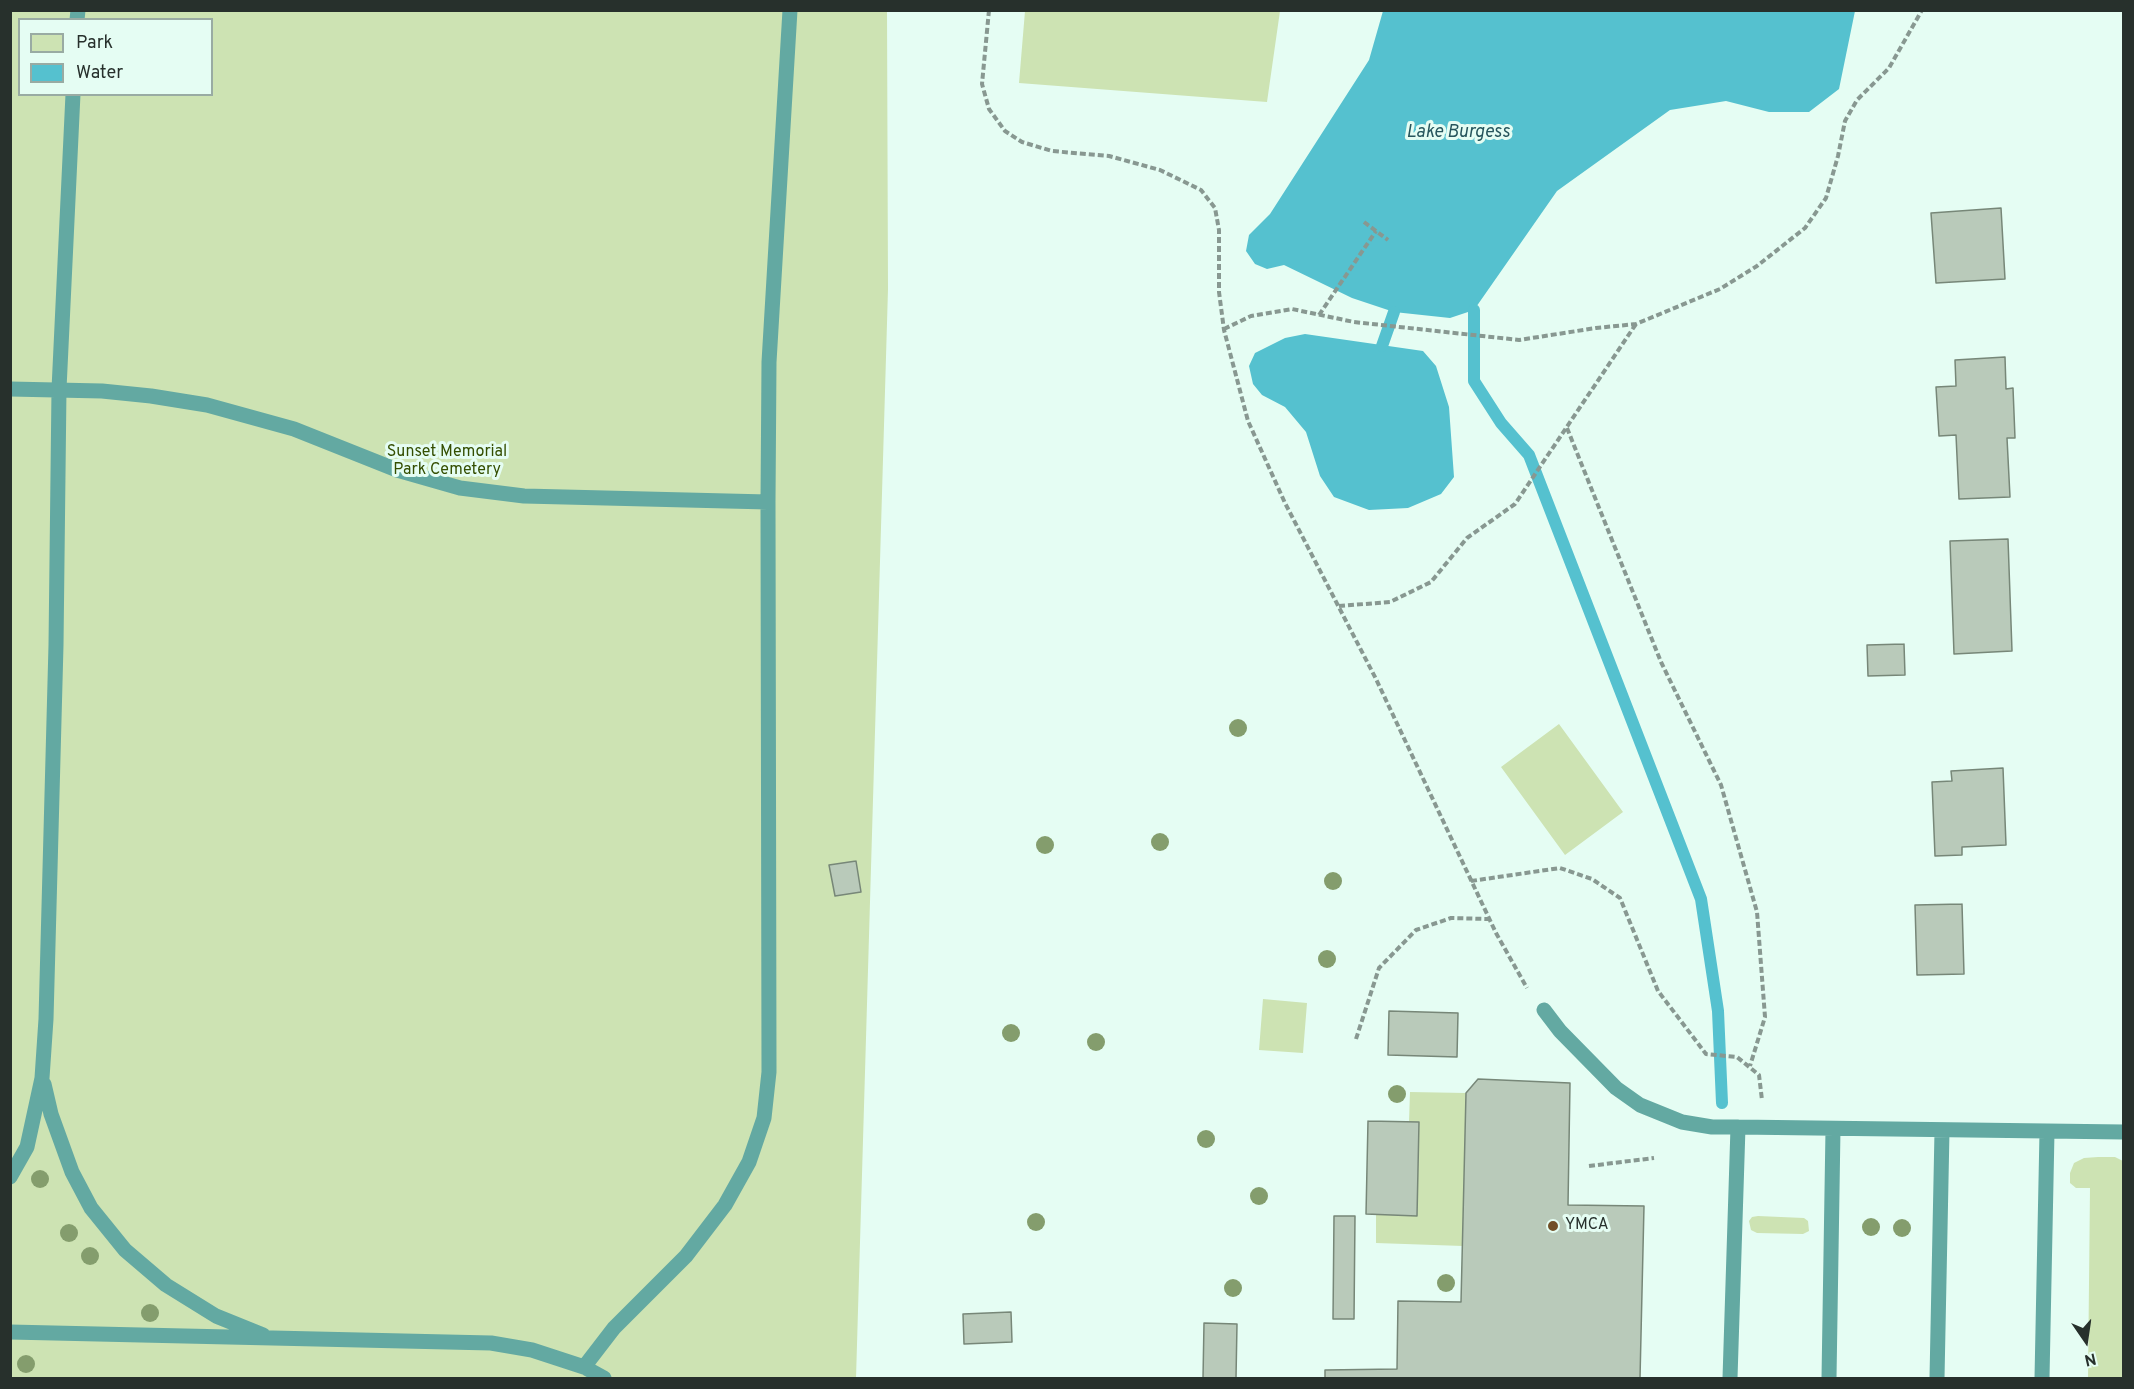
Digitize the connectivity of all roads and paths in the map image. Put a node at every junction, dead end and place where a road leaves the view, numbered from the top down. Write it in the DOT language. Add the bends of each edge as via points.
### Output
graph roads {
  1 [pos="790,10"];
  2 [pos="989,10"];
  3 [pos="1922,10"];
  4 [pos="73,96"];
  5 [pos="1364,222"];
  6 [pos="1376,231"];
  7 [pos="1388,240"];
  8 [pos="1319,315"];
  9 [pos="1636,324"];
  10 [pos="1224,330"];
  11 [pos="10,389"];
  12 [pos="59,389"];
  13 [pos="1567,428"];
  14 [pos="768,502"];
  15 [pos="1339,606"];
  16 [pos="1471,881"];
  17 [pos="1489,919"];
  18 [pos="1544,1010"];
  19 [pos="1356,1040"];
  20 [pos="1750,1066"];
  21 [pos="42,1078"];
  22 [pos="1738,1127"];
  23 [pos="1765,1128"];
  24 [pos="1833,1129"];
  25 [pos="1942,1131"];
  26 [pos="2047,1131"];
  27 [pos="2124,1132"];
  28 [pos="1654,1158"];
  29 [pos="1588,1166"];
  30 [pos="10,1177"];
  31 [pos="10,1332"];
  32 [pos="272,1339"];
  33 [pos="584,1368"];
  34 [pos="604,1378"];
  35 [pos="1730,1378"];
  36 [pos="1829,1378"];
  37 [pos="1937,1378"];
  38 [pos="2042,1378"];
  1 -- 14 [label="lane" via="769,362"];
  2 -- 10 [label="path" via="982,84 989,109 1005,130 1022,142 1052,151 1109,156 1160,170 1201,190 1215,208"];
  3 -- 9 [label="path" via="1889,68 1857,100 1845,121 1826,198 1805,228 1720,289"];
  4 -- 12 [label="lane"];
  5 -- 6 [label="path"];
  6 -- 7 [label="path"];
  6 -- 8 [label="path"];
  8 -- 9 [label="path" via="1519,340"];
  8 -- 10 [label="path" via="1292,309 1251,316"];
  9 -- 13 [label="path"];
  10 -- 15 [label="path" via="1248,421"];
  11 -- 12 [label="lane"];
  12 -- 14 [label="lane" via="207,405 294,429 397,470 460,488 524,496"];
  12 -- 21 [label="lane" via="56,645"];
  13 -- 15 [label="path" via="1515,504 1467,538 1431,582 1390,602"];
  13 -- 20 [label="path" via="1661,662 1721,785 1757,912 1765,1017"];
  14 -- 33 [label="lane" via="769,1072 764,1118 749,1162 725,1205 686,1256 614,1328"];
  15 -- 16 [label="path"];
  16 -- 17 [label="path"];
  16 -- 20 [label="path" via="1560,867 1592,879 1620,898 1658,991 1706,1054 1737,1057"];
  17 -- 18 [label="path" via="1528,990"];
  17 -- 19 [label="path" via="1451,918 1416,930 1379,968"];
  18 -- 22 [label="lane" via="1617,1088 1640,1105 1682,1122"];
  20 -- 23 [label="path" via="1759,1075"];
  21 -- 30 [label="lane" via="27,1147"];
  21 -- 32 [label="lane" via="72,1172 91,1208 125,1250 166,1285 216,1316"];
  22 -- 23 [label="lane"];
  22 -- 35 [label="lane"];
  23 -- 24 [label="lane"];
  24 -- 25 [label="lane"];
  24 -- 36 [label="lane"];
  25 -- 26 [label="lane"];
  25 -- 37 [label="lane"];
  26 -- 27 [label="lane"];
  26 -- 38 [label="lane"];
  28 -- 29 [label="path"];
  31 -- 32 [label="lane"];
  32 -- 33 [label="lane" via="491,1343 532,1350"];
  33 -- 34 [label="lane"];
}
